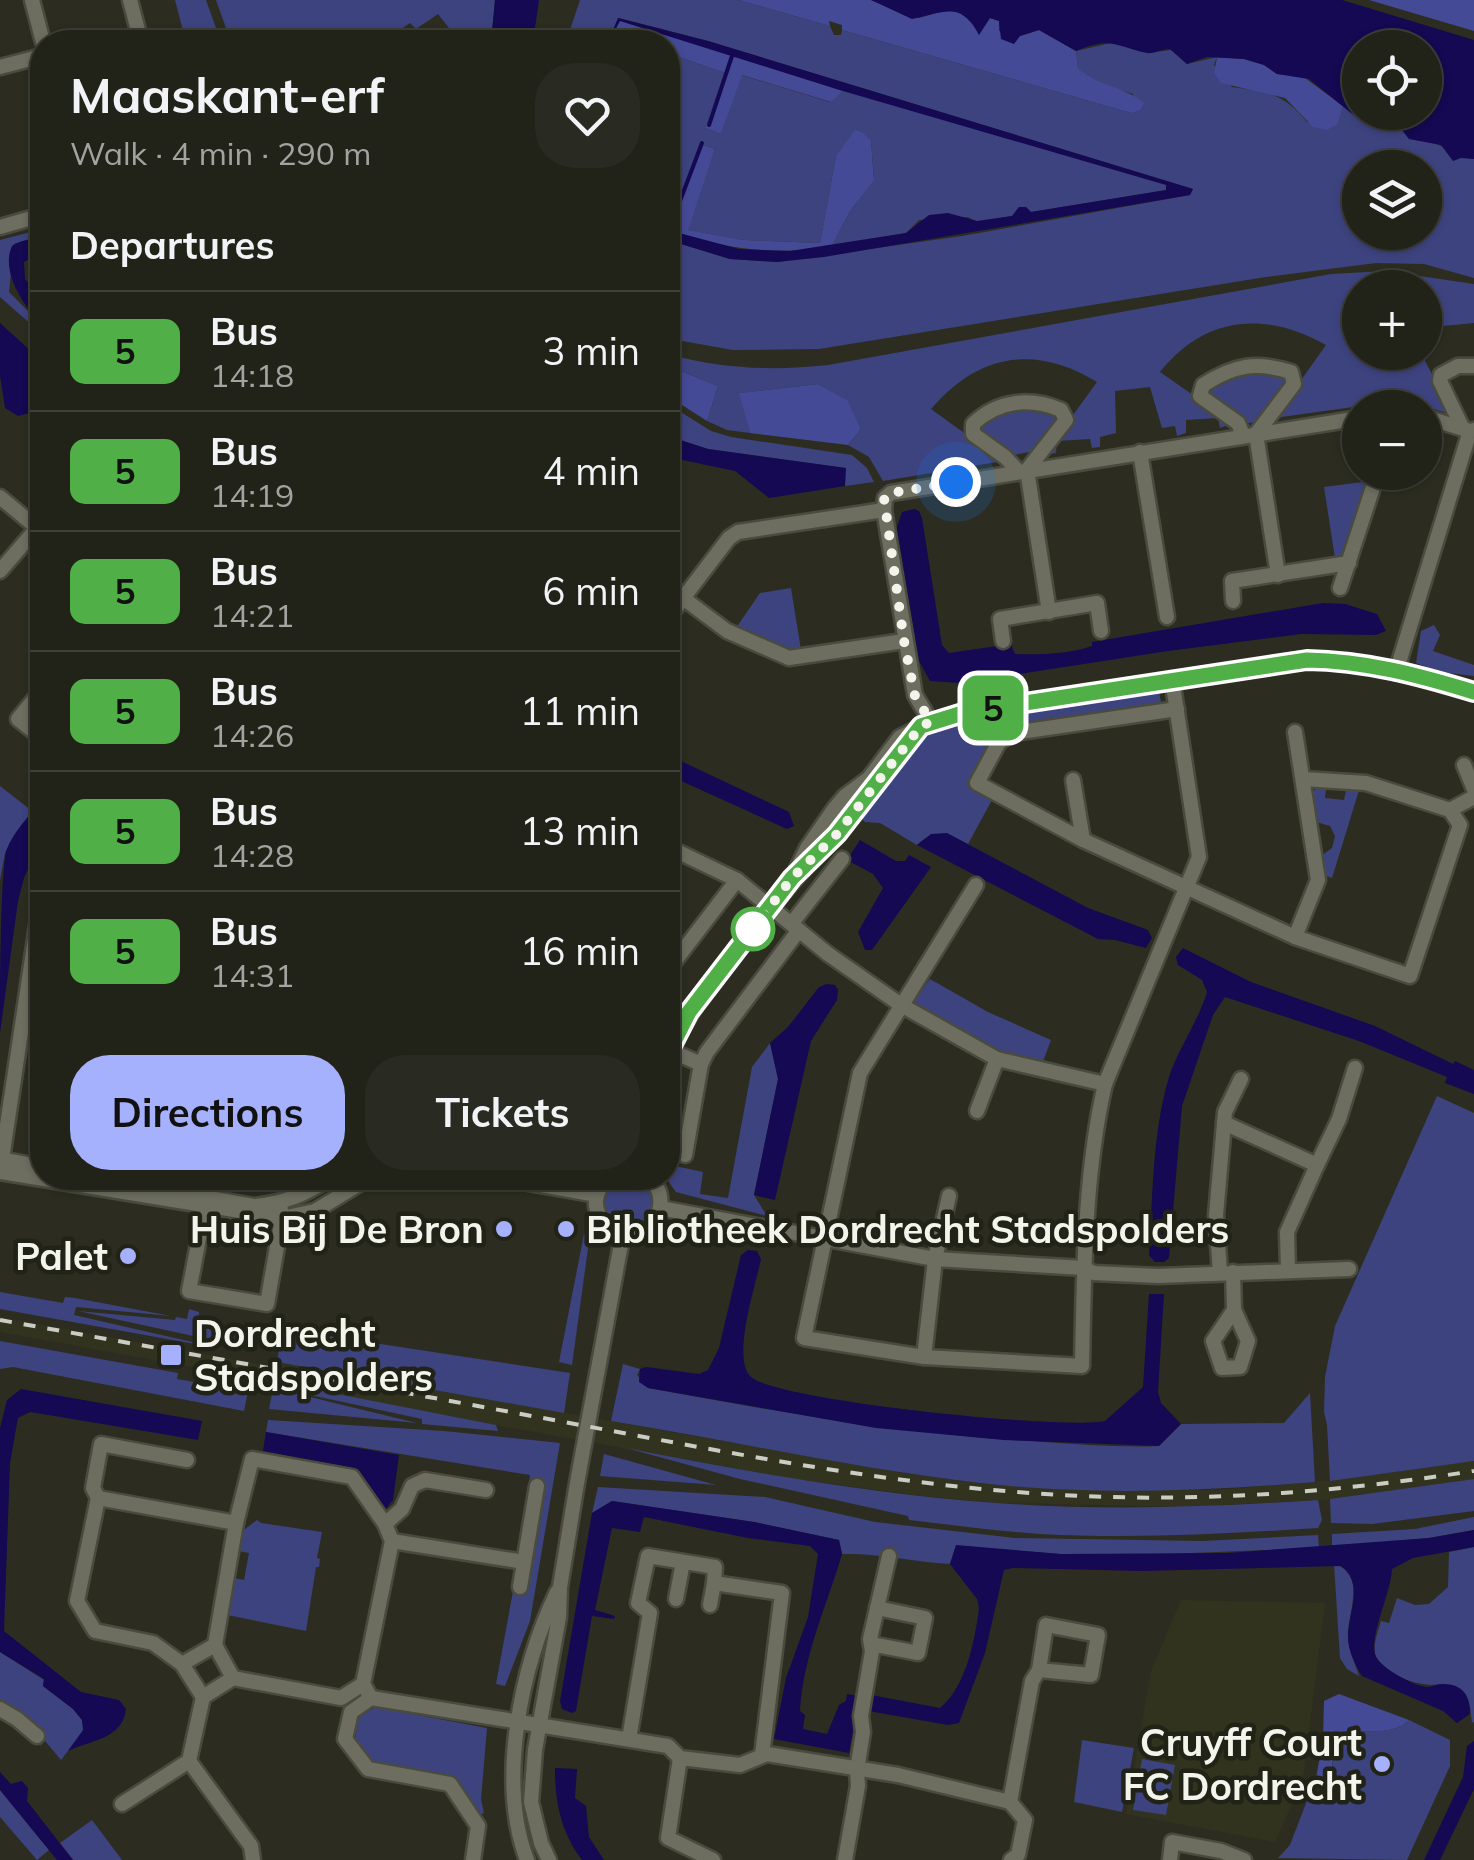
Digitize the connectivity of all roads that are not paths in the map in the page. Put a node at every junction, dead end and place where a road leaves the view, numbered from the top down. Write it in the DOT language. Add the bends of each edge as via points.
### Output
graph roads {
  1 [pos="32,0"];
  2 [pos="130,0"];
  3 [pos="40,30"];
  4 [pos="138,30"];
  5 [pos="30,59"];
  6 [pos="0,67"];
  7 [pos="30,218"];
  8 [pos="0,227"];
  9 [pos="1474,366"];
  10 [pos="1342,421"];
  11 [pos="1442,422"];
  12 [pos="1470,431"];
  13 [pos="1249,434"];
  14 [pos="1140,452"];
  15 [pos="1023,470"];
  16 [pos="1372,490"];
  17 [pos="0,497"];
  18 [pos="884,504"];
  19 [pos="30,520"];
  20 [pos="30,538"];
  21 [pos="1348,563"];
  22 [pos="0,571"];
  23 [pos="1278,575"];
  24 [pos="1340,588"];
  25 [pos="683,598"];
  26 [pos="1233,600"];
  27 [pos="680,602"];
  28 [pos="1049,612"];
  29 [pos="1167,617"];
  30 [pos="1101,631"];
  31 [pos="904,641"];
  32 [pos="1003,641"];
  33 [pos="1396,670"];
  34 [pos="1172,679"];
  35 [pos="1474,692"];
  36 [pos="30,704"];
  37 [pos="1176,709"];
  38 [pos="926,724"];
  39 [pos="30,728"];
  40 [pos="1294,732"];
  41 [pos="1464,765"];
  42 [pos="1303,779"];
  43 [pos="1073,780"];
  44 [pos="1474,789"];
  45 [pos="1474,797"];
  46 [pos="1450,810"];
  47 [pos="1084,840"];
  48 [pos="680,852"];
  49 [pos="842,859"];
  50 [pos="737,880"];
  51 [pos="976,885"];
  52 [pos="1188,888"];
  53 [pos="772,906"];
  54 [pos="796,926"];
  55 [pos="1295,937"];
  56 [pos="680,954"];
  57 [pos="30,970"];
  58 [pos="901,1005"];
  59 [pos="680,1029"];
  60 [pos="680,1056"];
  61 [pos="996,1059"];
  62 [pos="701,1064"];
  63 [pos="1355,1068"];
  64 [pos="1241,1079"];
  65 [pos="1105,1084"];
  66 [pos="977,1111"];
  67 [pos="1224,1123"];
  68 [pos="685,1155"];
  69 [pos="0,1165"];
  70 [pos="1317,1165"];
  71 [pos="30,1166"];
  72 [pos="30,1170"];
  73 [pos="150,1190"];
  74 [pos="310,1190"];
  75 [pos="349,1190"];
  76 [pos="568,1190"];
  77 [pos="600,1190"];
  78 [pos="659,1190"];
  79 [pos="597,1195"];
  80 [pos="949,1196"];
  81 [pos="208,1202"];
  82 [pos="660,1208"];
  83 [pos="281,1211"];
  84 [pos="623,1233"];
  85 [pos="827,1240"];
  86 [pos="936,1260"];
  87 [pos="1084,1268"];
  88 [pos="1348,1269"];
  89 [pos="1288,1270"];
  90 [pos="1226,1273"];
  91 [pos="1234,1310"];
  92 [pos="924,1357"];
  93 [pos="187,1460"];
  94 [pos="537,1486"];
  95 [pos="486,1490"];
  96 [pos="98,1498"];
  97 [pos="236,1523"];
  98 [pos="385,1524"];
  99 [pos="392,1540"];
  100 [pos="888,1556"];
  101 [pos="524,1562"];
  102 [pos="683,1562"];
  103 [pos="714,1583"];
  104 [pos="520,1586"];
  105 [pos="560,1587"];
  106 [pos="676,1599"];
  107 [pos="710,1605"];
  108 [pos="877,1608"];
  109 [pos="870,1644"];
  110 [pos="215,1645"];
  111 [pos="182,1664"];
  112 [pos="1039,1670"];
  113 [pos="232,1678"];
  114 [pos="367,1691"];
  115 [pos="203,1697"];
  116 [pos="342,1698"];
  117 [pos="0,1709"];
  118 [pos="351,1712"];
  119 [pos="518,1724"];
  120 [pos="538,1728"];
  121 [pos="36,1736"];
  122 [pos="629,1739"];
  123 [pos="762,1755"];
  124 [pos="680,1758"];
  125 [pos="189,1762"];
  126 [pos="856,1770"];
  127 [pos="1010,1802"];
  128 [pos="122,1804"];
  129 [pos="1219,1856"];
  130 [pos="253,1860"];
  131 [pos="473,1860"];
  132 [pos="528,1860"];
  133 [pos="549,1860"];
  134 [pos="713,1860"];
  135 [pos="845,1860"];
  136 [pos="1011,1860"];
  137 [pos="1170,1860"];
  138 [pos="1244,1860"];
  1 -- 3 [label="street"];
  2 -- 4 [label="street"];
  5 -- 6 [label="street"];
  7 -- 8 [label="street"];
  9 -- 12 [label="street" via="1440,375"];
  10 -- 13 [label="street"];
  11 -- 12 [label="street"];
  12 -- 33 [label="street"];
  13 -- 13 [label="street" via="1200,396 1203,385 1241,366 1291,372 1294,384"];
  13 -- 14 [label="street"];
  13 -- 23 [label="street"];
  14 -- 15 [label="street"];
  14 -- 29 [label="street"];
  15 -- 15 [label="street" via="1066,420 1061,410 1014,402 984,413 972,430"];
  15 -- 18 [label="street" via="891,493"];
  15 -- 28 [label="street"];
  16 -- 21 [label="street"];
  17 -- 19 [label="street"];
  18 -- 25 [label="street" via="738,532"];
  18 -- 31 [label="street"];
  20 -- 22 [label="street"];
  21 -- 23 [label="street"];
  21 -- 24 [label="street"];
  23 -- 26 [label="street" via="1232,581"];
  25 -- 27 [label="street"];
  25 -- 31 [label="street" via="728,631 789,658"];
  28 -- 30 [label="street" via="1096,603"];
  28 -- 32 [label="street" via="1000,619"];
  31 -- 38 [label="street"];
  33 -- 34 [label="street" via="1307,660"];
  33 -- 35 [label="street"];
  34 -- 37 [label="street"];
  34 -- 38 [label="street"];
  36 -- 39 [label="street" via="18,719"];
  37 -- 47 [label="street" via="1014,733 999,742 976,783"];
  37 -- 52 [label="street" via="1199,857"];
  38 -- 53 [label="street" via="900,737 869,778 845,796"];
  40 -- 42 [label="street"];
  41 -- 44 [label="street"];
  42 -- 46 [label="street" via="1366,783"];
  42 -- 55 [label="street" via="1318,880"];
  43 -- 47 [label="street"];
  45 -- 46 [label="street"];
  46 -- 55 [label="street" via="1460,825 1410,976"];
  47 -- 52 [label="street"];
  48 -- 50 [label="street"];
  49 -- 54 [label="street"];
  50 -- 53 [label="street"];
  50 -- 56 [label="street"];
  51 -- 58 [label="street"];
  52 -- 55 [label="street"];
  52 -- 65 [label="street"];
  53 -- 54 [label="street"];
  53 -- 59 [label="street"];
  54 -- 58 [label="street"];
  54 -- 62 [label="street"];
  57 -- 69 [label="street"];
  58 -- 61 [label="street"];
  58 -- 85 [label="street" via="860,1074"];
  60 -- 62 [label="street"];
  61 -- 65 [label="street"];
  61 -- 66 [label="street"];
  62 -- 68 [label="street"];
  63 -- 70 [label="street"];
  64 -- 67 [label="street"];
  65 -- 87 [label="street"];
  67 -- 70 [label="street"];
  67 -- 90 [label="street" via="1216,1216"];
  69 -- 71 [label="street"];
  69 -- 72 [label="street"];
  70 -- 89 [label="street" via="1287,1232"];
  73 -- 81 [label="street"];
  74 -- 83 [label="street"];
  75 -- 83 [label="street" via="315,1211"];
  76 -- 79 [label="street"];
  77 -- 79 [label="street"];
  78 -- 82 [label="street"];
  79 -- 84 [label="street" via="602,1219"];
  80 -- 86 [label="street"];
  81 -- 83 [label="street"];
  81 -- 83 [label="street" via="189,1291 267,1304"];
  82 -- 84 [label="street" via="645,1229"];
  82 -- 85 [label="street"];
  84 -- 105 [label="street"];
  85 -- 86 [label="street"];
  85 -- 92 [label="street" via="804,1338"];
  86 -- 87 [label="street"];
  86 -- 92 [label="street"];
  87 -- 90 [label="street" via="1158,1276"];
  87 -- 92 [label="street" via="1082,1366"];
  88 -- 89 [label="street"];
  89 -- 90 [label="street"];
  90 -- 91 [label="street"];
  93 -- 96 [label="street" via="100,1444"];
  94 -- 101 [label="street"];
  95 -- 98 [label="street" via="425,1480 412,1486 402,1509"];
  96 -- 97 [label="street"];
  96 -- 111 [label="street" via="77,1600 95,1630 153,1644"];
  97 -- 98 [label="street" via="256,1459 352,1477"];
  97 -- 110 [label="street"];
  98 -- 99 [label="street"];
  99 -- 101 [label="street"];
  99 -- 114 [label="street"];
  100 -- 108 [label="street"];
  101 -- 104 [label="street"];
  102 -- 103 [label="street" via="714,1567"];
  102 -- 106 [label="street"];
  102 -- 122 [label="street" via="648,1556 638,1603 650,1612"];
  103 -- 107 [label="street"];
  103 -- 123 [label="street" via="782,1593"];
  105 -- 119 [label="street"];
  105 -- 120 [label="street"];
  108 -- 109 [label="street"];
  108 -- 109 [label="street" via="926,1618 918,1653"];
  109 -- 126 [label="street"];
  110 -- 111 [label="street"];
  110 -- 113 [label="street"];
  111 -- 115 [label="street"];
  112 -- 112 [label="street" via="1091,1675 1098,1635 1046,1625"];
  112 -- 127 [label="street"];
  113 -- 115 [label="street"];
  113 -- 116 [label="street"];
  114 -- 116 [label="street"];
  114 -- 118 [label="street"];
  114 -- 119 [label="street"];
  115 -- 125 [label="street"];
  116 -- 118 [label="street"];
  117 -- 121 [label="street"];
  118 -- 131 [label="street" via="345,1740 368,1769 450,1784 478,1826"];
  119 -- 120 [label="street"];
  119 -- 132 [label="street" via="513,1795"];
  120 -- 122 [label="street"];
  120 -- 133 [label="street" via="531,1802"];
  122 -- 124 [label="street" via="668,1746"];
  123 -- 124 [label="street" via="740,1765"];
  123 -- 126 [label="street"];
  124 -- 134 [label="street" via="668,1838"];
  125 -- 128 [label="street"];
  125 -- 130 [label="street" via="251,1846"];
  126 -- 127 [label="street"];
  126 -- 135 [label="street"];
  127 -- 136 [label="street" via="1025,1820"];
  129 -- 137 [label="street" via="1172,1842"];
  129 -- 138 [label="street"];
}
